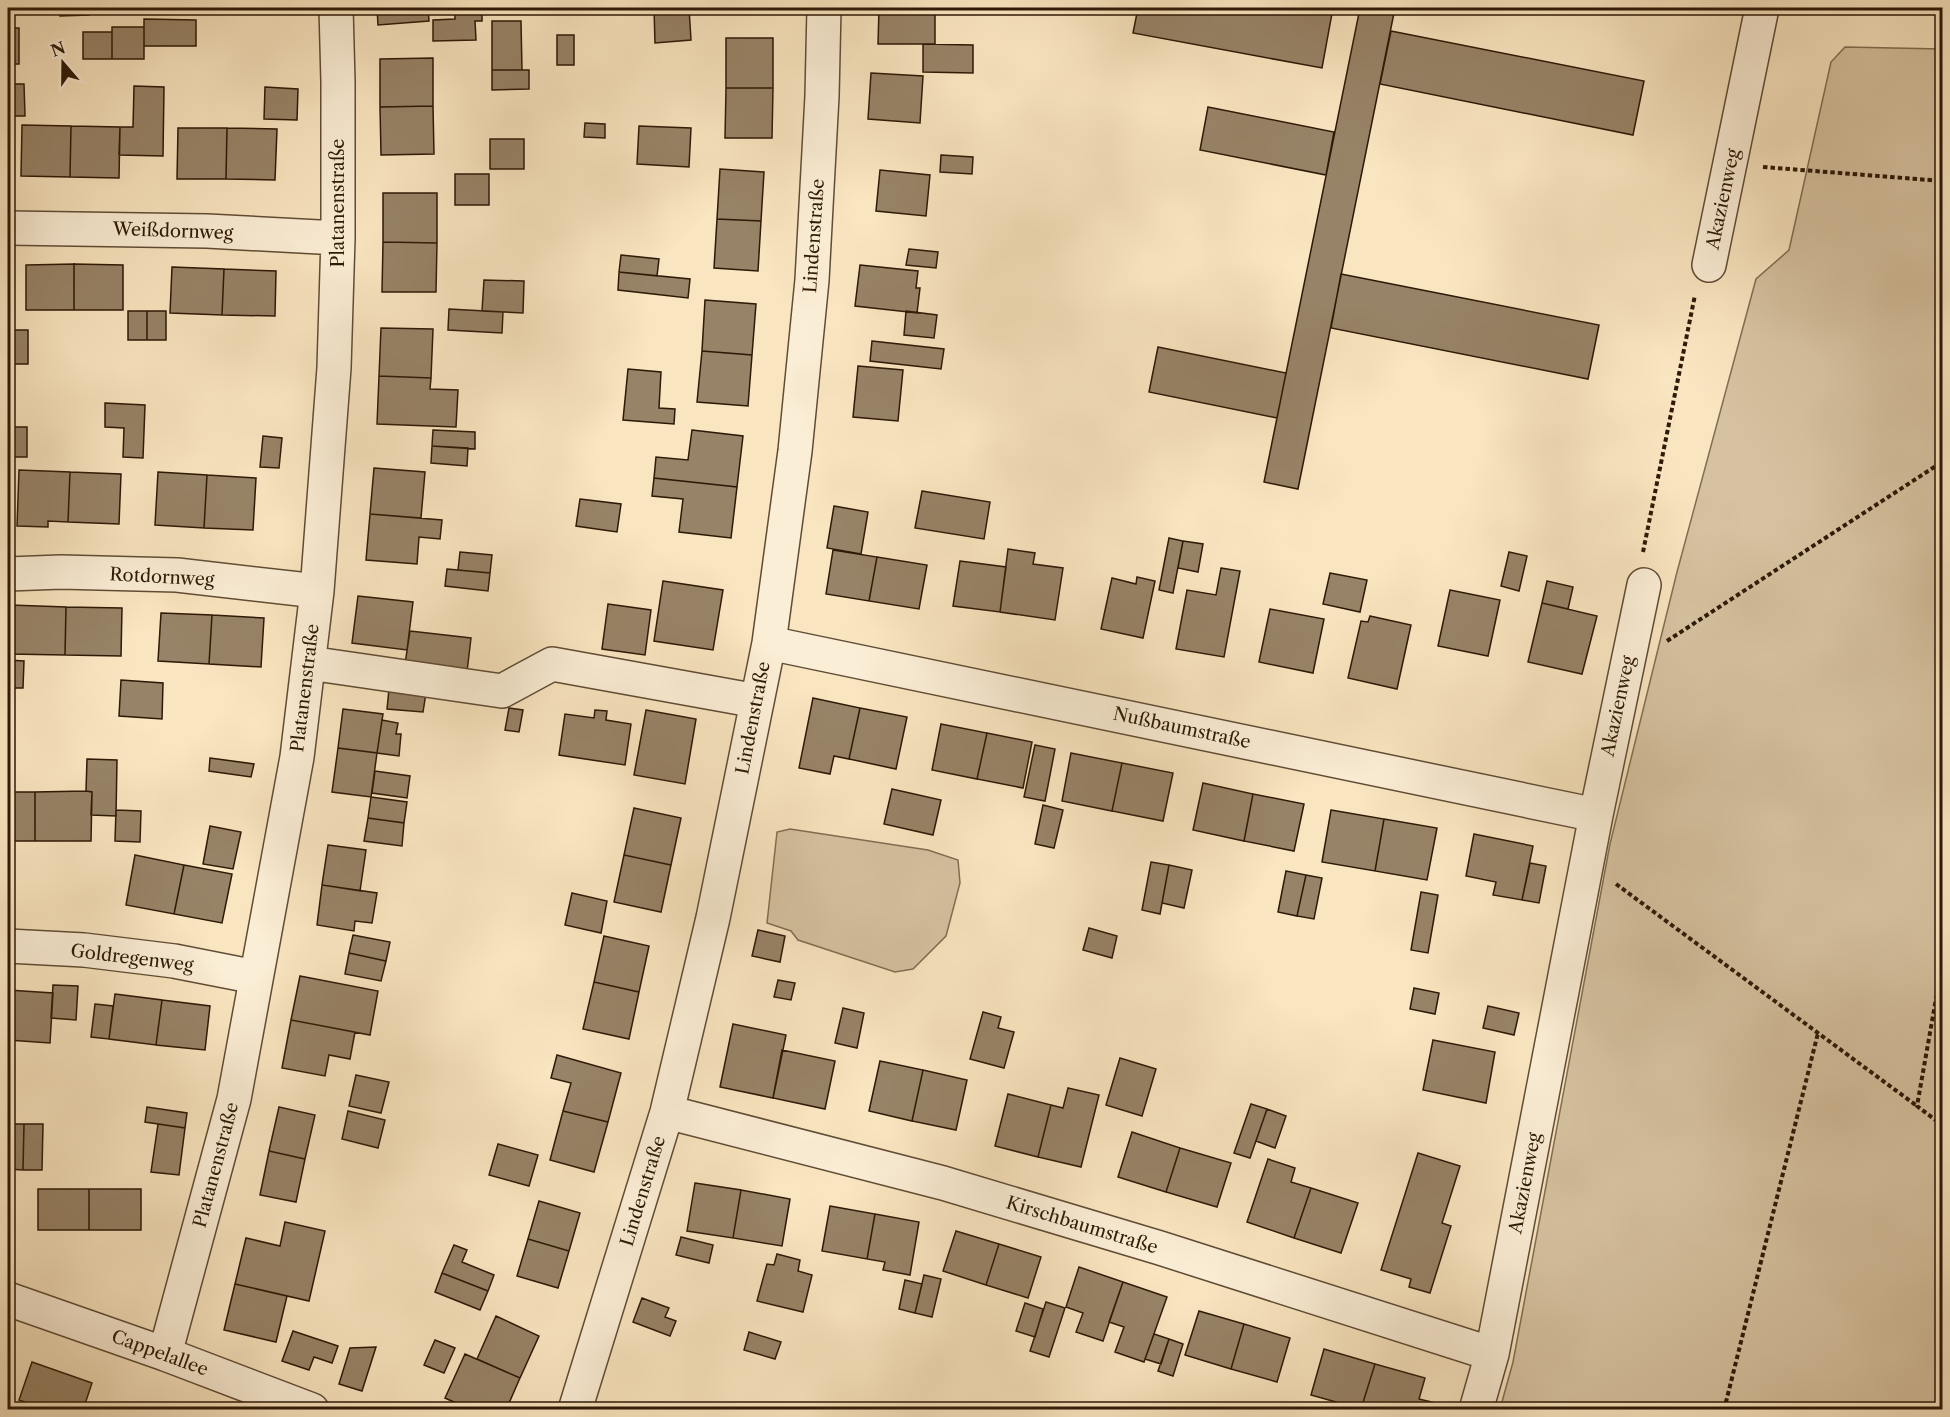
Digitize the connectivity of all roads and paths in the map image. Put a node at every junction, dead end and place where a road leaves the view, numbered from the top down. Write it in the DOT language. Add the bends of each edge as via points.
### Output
graph roads {
  1 [pos="336,8"];
  2 [pos="824,8"];
  3 [pos="1762,8"];
  4 [pos="1730,165"];
  5 [pos="1942,181"];
  6 [pos="8,228"];
  7 [pos="339,238"];
  8 [pos="1709,265"];
  9 [pos="1942,462"];
  10 [pos="8,574"];
  11 [pos="1644,585"];
  12 [pos="317,591"];
  13 [pos="769,643"];
  14 [pos="309,663"];
  15 [pos="1625,668"];
  16 [pos="757,701"];
  17 [pos="1596,815"];
  18 [pos="1586,863"];
  19 [pos="8,946"];
  20 [pos="1942,965"];
  21 [pos="256,977"];
  22 [pos="1818,1033"];
  23 [pos="1917,1106"];
  24 [pos="667,1112"];
  25 [pos="1942,1125"];
  26 [pos="8,1299"];
  27 [pos="165,1354"];
  28 [pos="1492,1354"];
  29 [pos="312,1410"];
  30 [pos="575,1410"];
  31 [pos="1476,1410"];
  32 [pos="1724,1410"];
  1 -- 7 [label="street, Platanenstraße"];
  2 -- 13 [label="street, Lindenstraße" via="812,280 795,450"];
  3 -- 4 [label="street, Akazienweg"];
  4 -- 5 [label="path"];
  4 -- 8 [label="street, Akazienweg"];
  6 -- 7 [label="street, Weißdornweg" via="207,231"];
  7 -- 12 [label="street, Platanenstraße" via="334,369"];
  8 -- 11 [label="path, Akazienweg" via="1699,275 1640,569"];
  9 -- 15 [label="path"];
  10 -- 12 [label="street, Rotdornweg" via="177,575"];
  11 -- 15 [label="street, Akazienweg"];
  12 -- 14 [label="street, Platanenstraße"];
  13 -- 16 [label="street, Lindenstraße"];
  13 -- 17 [label="street, Nußbaumstraße"];
  14 -- 16 [label="street" via="502,691 552,664"];
  14 -- 21 [label="street, Platanenstraße" via="297,757"];
  15 -- 17 [label="street, Akazienweg"];
  16 -- 24 [label="street, Lindenstraße" via="713,918"];
  17 -- 18 [label="street, Akazienweg"];
  18 -- 22 [label="path"];
  18 -- 28 [label="street, Akazienweg"];
  19 -- 21 [label="street, Goldregenweg" via="95,951"];
  20 -- 23 [label="path"];
  21 -- 27 [label="street, Platanenstraße" via="234,1099"];
  22 -- 23 [label="path"];
  22 -- 32 [label="path"];
  23 -- 25 [label="path"];
  24 -- 28 [label="street, Kirschbaumstraße" via="943,1183"];
  24 -- 30 [label="street, Lindenstraße"];
  26 -- 27 [label="street, Cappelallee"];
  27 -- 29 [label="street, Cappelallee"];
  28 -- 31 [label="street, Akazienweg"];
}
